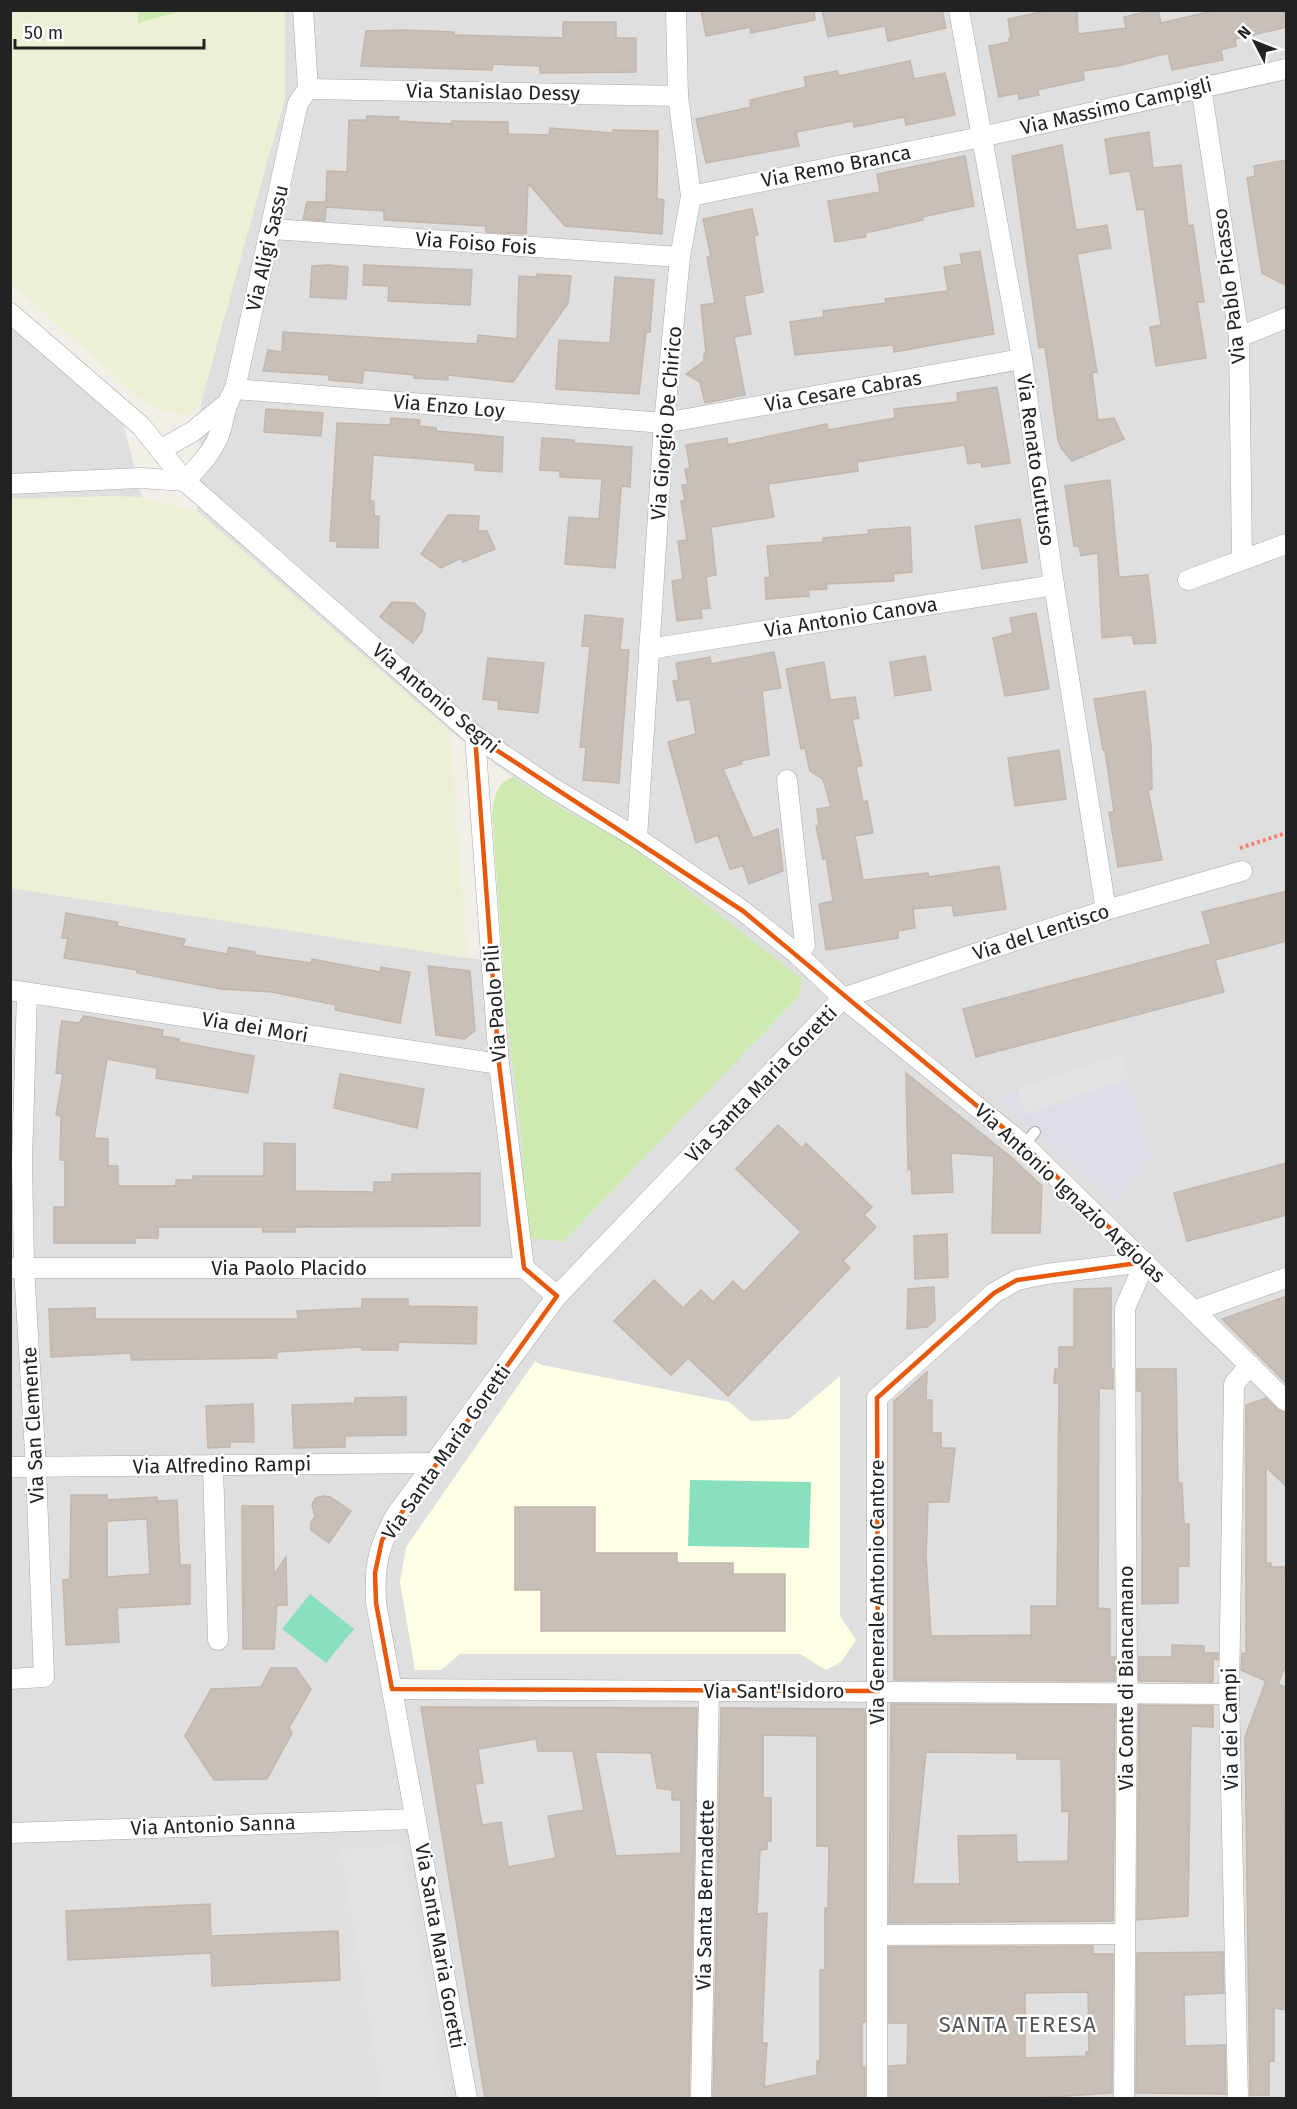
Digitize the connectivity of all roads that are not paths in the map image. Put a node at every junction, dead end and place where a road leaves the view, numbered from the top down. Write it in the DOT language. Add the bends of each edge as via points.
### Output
graph roads {
  1 [pos="303,10"];
  2 [pos="676,10"];
  3 [pos="959,10"];
  4 [pos="1287,69"];
  5 [pos="1201,87"];
  6 [pos="308,89"];
  7 [pos="678,96"];
  8 [pos="981,137"];
  9 [pos="691,196"];
  10 [pos="272,229"];
  11 [pos="680,257"];
  12 [pos="10,313"];
  13 [pos="1287,318"];
  14 [pos="1239,337"];
  15 [pos="1022,359"];
  16 [pos="235,388"];
  17 [pos="224,406"];
  18 [pos="664,423"];
  19 [pos="160,450"];
  20 [pos="184,481"];
  21 [pos="10,484"];
  22 [pos="1287,544"];
  23 [pos="1242,560"];
  24 [pos="1188,580"];
  25 [pos="1054,585"];
  26 [pos="649,649"];
  27 [pos="475,736"];
  28 [pos="787,780"];
  29 [pos="637,838"];
  30 [pos="1242,871"];
  31 [pos="1106,910"];
  32 [pos="797,954"];
  33 [pos="19,991"];
  34 [pos="843,998"];
  35 [pos="499,1064"];
  36 [pos="16,1161"];
  37 [pos="1145,1262"];
  38 [pos="17,1268"];
  39 [pos="524,1268"];
  40 [pos="1287,1278"];
  41 [pos="557,1296"];
  42 [pos="1196,1310"];
  43 [pos="1250,1365"];
  44 [pos="1287,1401"];
  45 [pos="433,1463"];
  46 [pos="213,1466"];
  47 [pos="10,1467"];
  48 [pos="36,1468"];
  49 [pos="218,1640"];
  50 [pos="10,1679"];
  51 [pos="392,1689"];
  52 [pos="709,1691"];
  53 [pos="878,1691"];
  54 [pos="1127,1693"];
  55 [pos="1229,1694"];
  56 [pos="416,1819"];
  57 [pos="10,1833"];
  58 [pos="1125,1934"];
  59 [pos="877,1935"];
  60 [pos="467,2098"];
  61 [pos="701,2098"];
  62 [pos="878,2098"];
  63 [pos="1124,2098"];
  64 [pos="1238,2098"];
  1 -- 6 [label="street"];
  2 -- 7 [label="street, Via Giorgio De Chirico"];
  3 -- 8 [label="street, Via Renato Guttuso"];
  4 -- 5 [label="street, Via Massimo Campigli"];
  5 -- 8 [label="street, Via Massimo Campigli"];
  5 -- 14 [label="street, Via Pablo Picasso"];
  6 -- 7 [label="street, Via Stanislao Dessy"];
  6 -- 10 [label="street, Via Aligi Sassu" via="298,103"];
  7 -- 9 [label="street, Via Giorgio De Chirico"];
  8 -- 9 [label="street, Via Remo Branca"];
  8 -- 15 [label="street, Via Renato Guttuso"];
  9 -- 11 [label="street, Via Giorgio De Chirico"];
  10 -- 11 [label="street, Via Foiso Fois"];
  10 -- 16 [label="street, Via Aligi Sassu"];
  11 -- 18 [label="street, Via Giorgio De Chirico"];
  12 -- 19 [label="street, Via Antonio Segni" via="141,426"];
  13 -- 14 [label="street"];
  14 -- 23 [label="street, Via Pablo Picasso"];
  15 -- 18 [label="street, Via Cesare Cabras"];
  15 -- 25 [label="street, Via Renato Guttuso"];
  16 -- 17 [label="street, Via Aligi Sassu"];
  16 -- 18 [label="street, Via Enzo Loy"];
  17 -- 19 [label="street, Via Aligi Sassu" via="192,432"];
  17 -- 20 [label="street, Via Aligi Sassu" via="220,431 206,458"];
  18 -- 26 [label="street, Via Giorgio De Chirico"];
  19 -- 20 [label="street, Via Antonio Segni"];
  20 -- 21 [label="street" via="140,478"];
  20 -- 27 [label="street, Via Antonio Segni"];
  22 -- 23 [label="street"];
  23 -- 24 [label="street"];
  25 -- 26 [label="street, Via Antonio Canova"];
  25 -- 31 [label="street, Via Renato Guttuso"];
  26 -- 29 [label="street, Via Giorgio De Chirico"];
  27 -- 29 [label="street, Via Antonio Segni" via="550,787"];
  27 -- 35 [label="street, Via Paolo Pili"];
  28 -- 32 [label="street" via="805,945"];
  29 -- 32 [label="street, Via Antonio Segni" via="743,911"];
  30 -- 31 [label="street, Via del Lentisco"];
  31 -- 34 [label="street, Via del Lentisco"];
  32 -- 34 [label="street, Via Antonio Segni"];
  33 -- 35 [label="street, Via dei Mori"];
  33 -- 36 [label="street, Via San Clemente"];
  34 -- 37 [label="street, Via Antonio Ignazio Argiolas" via="1030,1138"];
  34 -- 41 [label="street, Via Santa Maria Goretti"];
  35 -- 39 [label="street, Via Paolo Pili"];
  36 -- 38 [label="street, Via San Clemente"];
  37 -- 42 [label="street, Via Antonio Ignazio Argiolas"];
  37 -- 53 [label="street, Via Generale Antonio Cantore" via="1017,1280 994,1293 877,1398"];
  37 -- 54 [label="street, Via Conte di Biancamano" via="1125,1308"];
  38 -- 39 [label="street, Via Paolo Placido"];
  38 -- 48 [label="street, Via San Clemente"];
  39 -- 41 [label="street"];
  40 -- 42 [label="street"];
  41 -- 45 [label="street, Via Santa Maria Goretti"];
  42 -- 43 [label="street, Via Antonio Ignazio Argiolas"];
  43 -- 44 [label="street, Via Antonio Ignazio Argiolas"];
  43 -- 55 [label="street, Via dei Campi" via="1234,1384"];
  45 -- 46 [label="street, Via Alfredino Rampi"];
  45 -- 51 [label="street, Via Santa Maria Goretti" via="382,1540 375,1573 376,1603"];
  46 -- 48 [label="street, Via Alfredino Rampi"];
  46 -- 49 [label="street"];
  47 -- 48 [label="street, Via Alfredino Rampi"];
  48 -- 50 [label="street, Via San Clemente" via="44,1677"];
  51 -- 52 [label="street, Via Sant'Isidoro"];
  51 -- 56 [label="street, Via Santa Maria Goretti"];
  52 -- 53 [label="street, Via Sant'Isidoro"];
  52 -- 61 [label="street, Via Santa Bernadette"];
  53 -- 54 [label="street, Via Sant'Isidoro"];
  53 -- 59 [label="street, Via Generale Antonio Cantore"];
  54 -- 55 [label="street, Via Sant'Isidoro"];
  54 -- 58 [label="street, Via Conte di Biancamano"];
  55 -- 64 [label="street, Via dei Campi"];
  56 -- 57 [label="street, Via Antonio Sanna"];
  56 -- 60 [label="street, Via Santa Maria Goretti"];
  58 -- 59 [label="street"];
  58 -- 63 [label="street, Via Conte di Biancamano"];
  59 -- 62 [label="street, Via Generale Antonio Cantore"];
}
